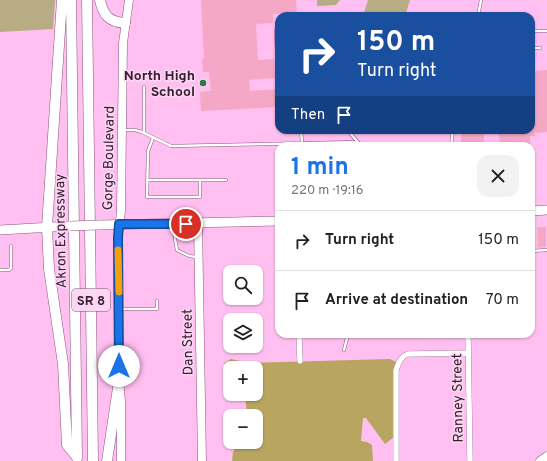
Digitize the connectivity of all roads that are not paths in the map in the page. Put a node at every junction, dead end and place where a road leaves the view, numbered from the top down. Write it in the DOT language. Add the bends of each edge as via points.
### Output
graph roads {
  1 [pos="62,0"];
  2 [pos="70,0"];
  3 [pos="87,0"];
  4 [pos="100,0"];
  5 [pos="130,0"];
  6 [pos="481,0"];
  7 [pos="479,12"];
  8 [pos="125,24"];
  9 [pos="547,31"];
  10 [pos="535,32"];
  11 [pos="535,48"];
  12 [pos="540,48"];
  13 [pos="144,87"];
  14 [pos="122,130"];
  15 [pos="144,133"];
  16 [pos="350,134"];
  17 [pos="153,138"];
  18 [pos="356,142"];
  19 [pos="275,144"];
  20 [pos="147,180"];
  21 [pos="200,180"];
  22 [pos="226,180"];
  23 [pos="547,210"];
  24 [pos="535,211"];
  25 [pos="275,221"];
  26 [pos="119,224"];
  27 [pos="174,224"];
  28 [pos="198,224"];
  29 [pos="47,226"];
  30 [pos="0,230"];
  31 [pos="12,246"];
  32 [pos="547,250"];
  33 [pos="535,251"];
  34 [pos="198,257"];
  35 [pos="0,270"];
  36 [pos="157,301"];
  37 [pos="119,310"];
  38 [pos="299,338"];
  39 [pos="347,338"];
  40 [pos="468,338"];
  41 [pos="344,350"];
  42 [pos="468,353"];
  43 [pos="300,361"];
  44 [pos="119,381"];
  45 [pos="547,456"];
  46 [pos="77,459"];
  47 [pos="93,461"];
  48 [pos="107,461"];
  49 [pos="121,461"];
  50 [pos="202,461"];
  51 [pos="396,461"];
  52 [pos="470,461"];
  53 [pos="540,461"];
  1 -- 29 [label="highway"];
  2 -- 46 [label="highway, Akron Expressway / SR 8"];
  3 -- 47 [label="highway, SR 8"];
  4 -- 8 [label="highway" via="108,18"];
  5 -- 8 [label="street, Gorge Boulevard"];
  6 -- 7 [label="lane"];
  8 -- 14 [label="street, Gorge Boulevard" via="122,50"];
  9 -- 10 [label="lane"];
  11 -- 12 [label="lane"];
  13 -- 15 [label="lane"];
  14 -- 15 [label="lane"];
  14 -- 26 [label="street, Gorge Boulevard"];
  15 -- 17 [label="lane"];
  16 -- 18 [label="lane"];
  17 -- 19 [label="lane" via="171,146"];
  17 -- 20 [label="lane" via="148,151"];
  20 -- 21 [label="lane"];
  20 -- 21 [label="lane" via="147,197 200,197"];
  21 -- 22 [label="lane"];
  23 -- 24 [label="main road"];
  25 -- 28 [label="main road"];
  26 -- 27 [label="main road"];
  26 -- 29 [label="main road, bridge"];
  26 -- 37 [label="street, Gorge Boulevard"];
  27 -- 28 [label="main road"];
  27 -- 34 [label="lane" via="177,250"];
  28 -- 34 [label="street, Dan Street"];
  29 -- 30 [label="main road"];
  29 -- 46 [label="highway" via="49,269 64,370 68,445"];
  31 -- 35 [label="lane" via="10,270"];
  32 -- 33 [label="lane"];
  34 -- 50 [label="street, Dan Street"];
  36 -- 37 [label="lane" via="157,309"];
  37 -- 44 [label="street, Gorge Boulevard"];
  38 -- 43 [label="street"];
  39 -- 41 [label="lane"];
  40 -- 42 [label="street, Ranney Street"];
  42 -- 51 [label="street" via="408,354 399,360 396,370"];
  42 -- 52 [label="street, Ranney Street"];
  44 -- 48 [label="highway"];
  44 -- 49 [label="street, Gorge Boulevard"];
  45 -- 53 [label="street"];
}
